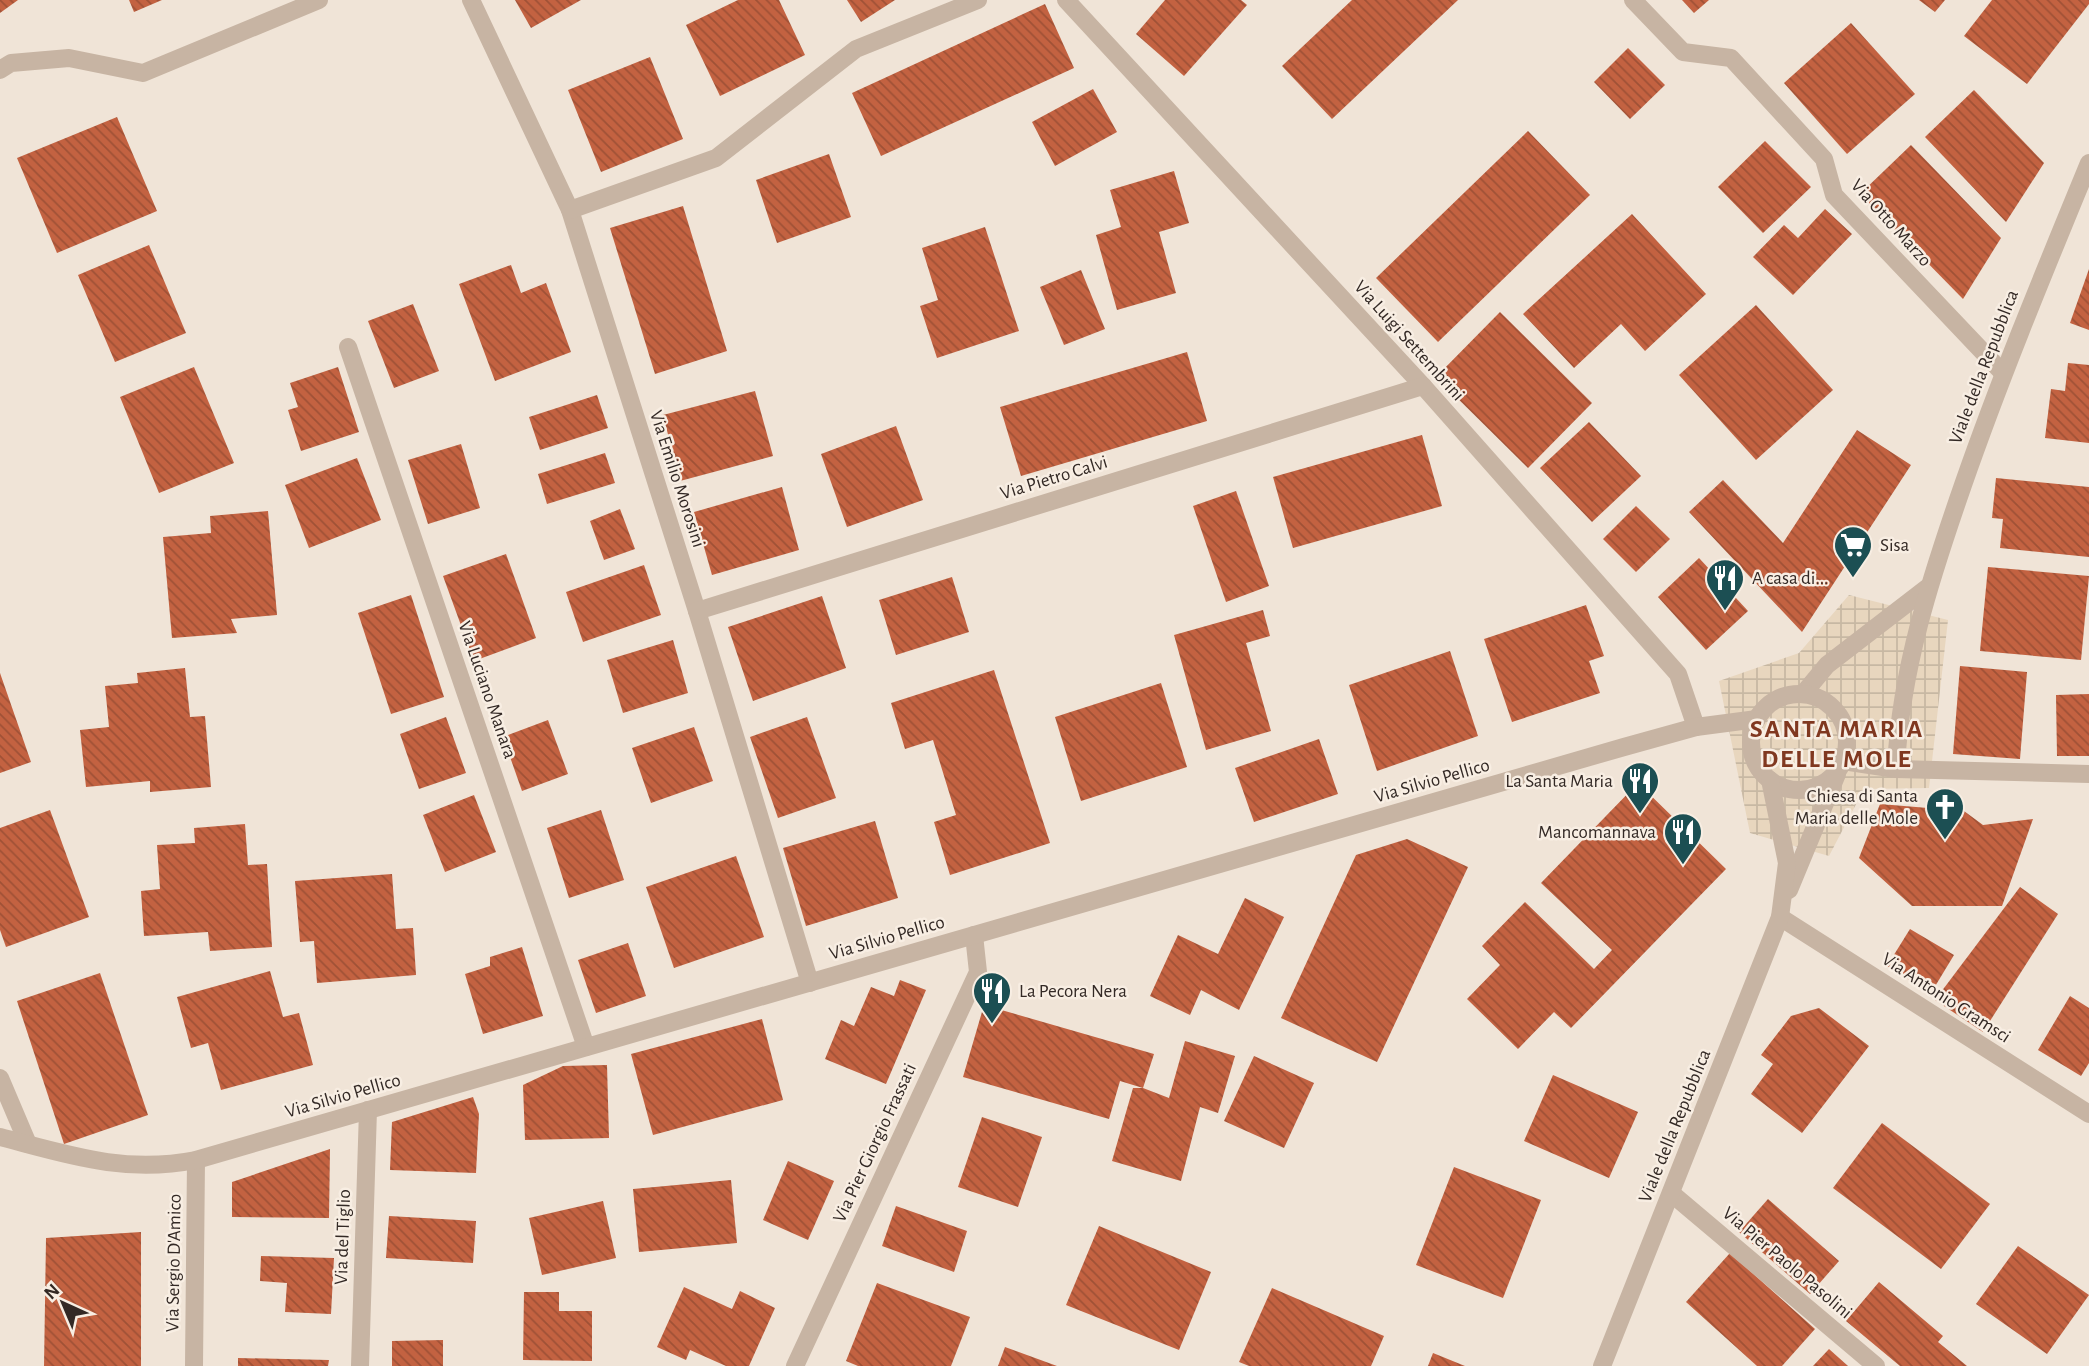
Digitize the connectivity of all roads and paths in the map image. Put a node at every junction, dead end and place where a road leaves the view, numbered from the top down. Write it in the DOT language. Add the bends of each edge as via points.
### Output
graph roads {
  1 [pos="319,0"];
  2 [pos="471,0"];
  3 [pos="978,0"];
  4 [pos="1066,0"];
  5 [pos="1633,0"];
  6 [pos="0,69"];
  7 [pos="2089,163"];
  8 [pos="570,210"];
  9 [pos="348,347"];
  10 [pos="2002,372"];
  11 [pos="1423,386"];
  12 [pos="1927,589"];
  13 [pos="697,611"];
  14 [pos="1802,694"];
  15 [pos="1757,719"];
  16 [pos="1696,727"];
  17 [pos="1841,766"];
  18 [pos="1896,769"];
  19 [pos="2089,774"];
  20 [pos="1770,780"];
  21 [pos="1783,908"];
  22 [pos="974,935"];
  23 [pos="810,983"];
  24 [pos="586,1047"];
  25 [pos="0,1078"];
  26 [pos="368,1110"];
  27 [pos="2089,1114"];
  28 [pos="0,1137"];
  29 [pos="28,1144"];
  30 [pos="196,1160"];
  31 [pos="1671,1193"];
  32 [pos="194,1366"];
  33 [pos="360,1366"];
  34 [pos="795,1366"];
  35 [pos="1602,1366"];
  36 [pos="1876,1366"];
  1 -- 6 [label="street" via="143,73 69,58 11,63"];
  2 -- 8 [label="street, Via Emilio Morosini"];
  3 -- 8 [label="street" via="856,49 716,158"];
  4 -- 11 [label="street, Via Luigi Settembrini"];
  5 -- 10 [label="street, Via Otto Marzo" via="1683,52 1731,58 1824,159 1834,195"];
  7 -- 10 [label="street, Viale della Repubblica"];
  8 -- 13 [label="street, Via Emilio Morosini"];
  9 -- 24 [label="street, Via Luciano Manara"];
  10 -- 12 [label="street, Viale della Repubblica"];
  11 -- 13 [label="street, Via Pietro Calvi"];
  11 -- 16 [label="street, Via Luigi Settembrini" via="1678,674"];
  12 -- 14 [label="street" via="1827,665"];
  12 -- 18 [label="street, Viale della Repubblica" via="1898,730"];
  13 -- 23 [label="street, Via Emilio Morosini"];
  14 -- 15 [label="street" via="1776,700"];
  14 -- 17 [label="street" via="1830,705 1840,717 1846,731"];
  15 -- 16 [label="street, Via Silvio Pellico"];
  15 -- 20 [label="street" via="1752,752"];
  16 -- 22 [label="street, Via Silvio Pellico"];
  17 -- 18 [label="street"];
  17 -- 20 [label="street" via="1814,788 1783,787"];
  17 -- 21 [label="street, Viale della Repubblica"];
  18 -- 19 [label="street"];
  20 -- 21 [label="street" via="1787,863"];
  21 -- 27 [label="street, Via Antonio Gramsci"];
  21 -- 31 [label="street, Viale della Repubblica"];
  22 -- 23 [label="street, Via Silvio Pellico"];
  22 -- 34 [label="street, Via Pier Giorgio Frassati" via="978,972"];
  23 -- 24 [label="street, Via Silvio Pellico"];
  24 -- 26 [label="street, Via Silvio Pellico"];
  25 -- 29 [label="street"];
  26 -- 30 [label="street, Via Silvio Pellico"];
  26 -- 33 [label="street, Via del Tiglio"];
  28 -- 29 [label="street, Via Silvio Pellico"];
  29 -- 30 [label="street, Via Silvio Pellico" via="116,1165 160,1166"];
  30 -- 32 [label="street, Via Sergio D'Amico"];
  31 -- 35 [label="street, Viale della Repubblica"];
  31 -- 36 [label="street, Via Pier Paolo Pasolini"];
}
